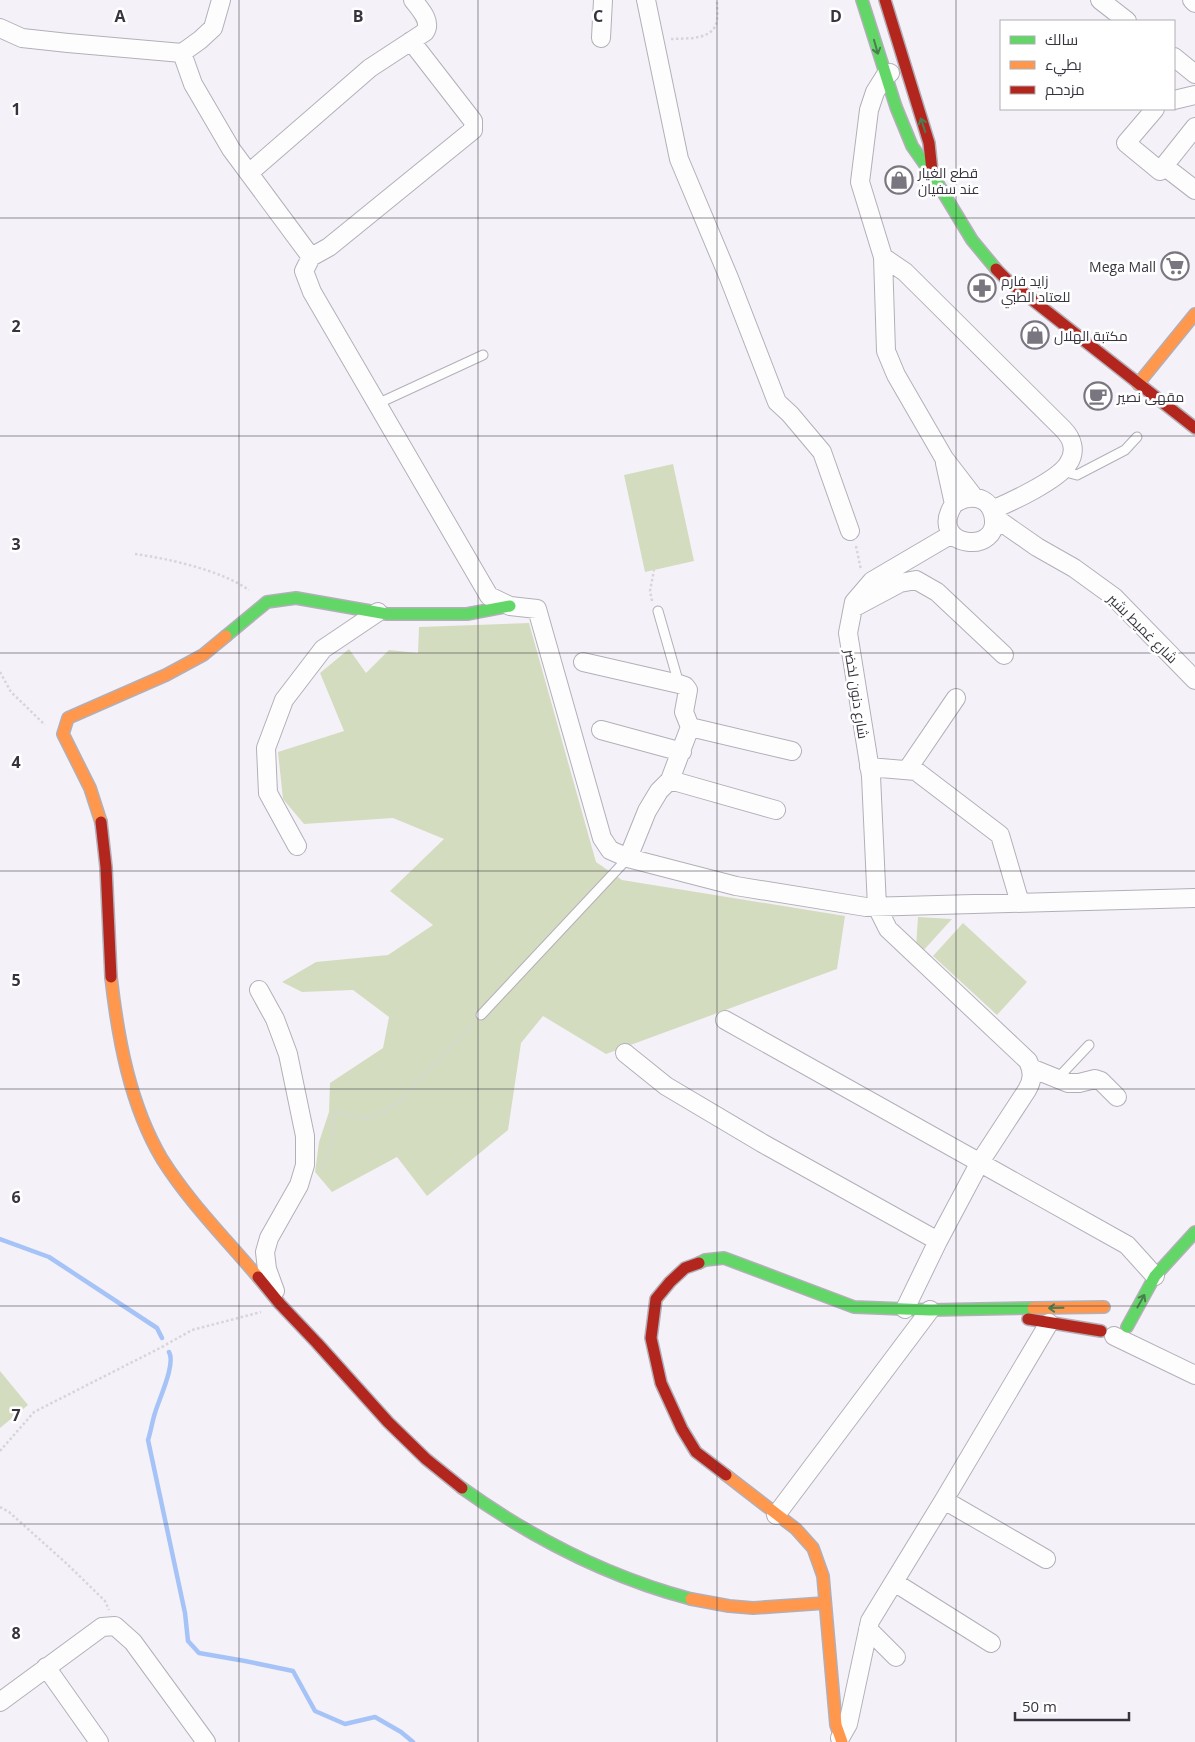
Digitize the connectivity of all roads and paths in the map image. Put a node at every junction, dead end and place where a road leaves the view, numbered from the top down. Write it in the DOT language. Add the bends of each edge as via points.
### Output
graph roads {
  1 [pos="221,0"];
  2 [pos="413,0"];
  3 [pos="602,0"];
  4 [pos="646,0"];
  5 [pos="717,0"];
  6 [pos="862,0"];
  7 [pos="885,0"];
  8 [pos="1100,0"];
  9 [pos="1192,0"];
  10 [pos="1195,2"];
  11 [pos="1126,20"];
  12 [pos="0,28"];
  13 [pos="601,38"];
  14 [pos="654,40"];
  15 [pos="411,41"];
  16 [pos="182,53"];
  17 [pos="1175,58"];
  18 [pos="904,66"];
  19 [pos="1195,74"];
  20 [pos="885,76"];
  21 [pos="1195,95"];
  22 [pos="1175,100"];
  23 [pos="1154,110"];
  24 [pos="1195,127"];
  25 [pos="1164,166"];
  26 [pos="249,173"];
  27 [pos="932,173"];
  28 [pos="1195,190"];
  29 [pos="311,257"];
  30 [pos="883,257"];
  31 [pos="1195,314"];
  32 [pos="483,354"];
  33 [pos="1138,384"];
  34 [pos="377,404"];
  35 [pos="1195,428"];
  36 [pos="1137,437"];
  37 [pos="944,458"];
  38 [pos="1061,471"];
  39 [pos="974,497"];
  40 [pos="954,504"];
  41 [pos="993,513"];
  42 [pos="850,531"];
  43 [pos="952,534"];
  44 [pos="986,537"];
  45 [pos="1037,547"];
  46 [pos="135,554"];
  47 [pos="654,570"];
  48 [pos="868,585"];
  49 [pos="267,602"];
  50 [pos="510,606"];
  51 [pos="853,608"];
  52 [pos="658,611"];
  53 [pos="378,612"];
  54 [pos="1004,655"];
  55 [pos="583,662"];
  56 [pos="0,672"];
  57 [pos="1195,680"];
  58 [pos="679,684"];
  59 [pos="956,698"];
  60 [pos="690,727"];
  61 [pos="601,730"];
  62 [pos="63,734"];
  63 [pos="792,751"];
  64 [pos="682,752"];
  65 [pos="869,768"];
  66 [pos="907,770"];
  67 [pos="670,780"];
  68 [pos="776,810"];
  69 [pos="297,846"];
  70 [pos="628,858"];
  71 [pos="1195,898"];
  72 [pos="1020,904"];
  73 [pos="877,907"];
  74 [pos="259,990"];
  75 [pos="482,1014"];
  76 [pos="725,1020"];
  77 [pos="1090,1045"];
  78 [pos="625,1053"];
  79 [pos="1031,1068"];
  80 [pos="1057,1079"];
  81 [pos="1117,1097"];
  82 [pos="980,1162"];
  83 [pos="320,1172"];
  84 [pos="1195,1232"];
  85 [pos="938,1241"];
  86 [pos="1155,1276"];
  87 [pos="1132,1290"];
  88 [pos="279,1303"];
  89 [pos="1113,1305"];
  90 [pos="905,1309"];
  91 [pos="930,1310"];
  92 [pos="976,1310"];
  93 [pos="1049,1323"];
  94 [pos="1114,1331"];
  95 [pos="1195,1375"];
  96 [pos="0,1451"];
  97 [pos="944,1500"];
  98 [pos="0,1507"];
  99 [pos="776,1515"];
  100 [pos="1046,1559"];
  101 [pos="894,1582"];
  102 [pos="825,1603"];
  103 [pos="115,1626"];
  104 [pos="868,1629"];
  105 [pos="991,1643"];
  106 [pos="896,1657"];
  107 [pos="46,1667"];
  108 [pos="0,1702"];
  109 [pos="841,1740"];
  110 [pos="99,1742"];
  111 [pos="206,1742"];
  1 -- 16 [label="street" via="213,28"];
  2 -- 15 [label="street" via="428,22 428,29"];
  3 -- 13 [label="street"];
  4 -- 14 [label="street"];
  5 -- 14 [label="path" via="717,21 704,36"];
  6 -- 20 [label="main road, one-way"];
  7 -- 18 [label="main road"];
  8 -- 11 [label="street"];
  9 -- 10 [label="street"];
  12 -- 16 [label="street" via="22,38"];
  14 -- 42 [label="street" via="679,159 778,402 822,452"];
  15 -- 26 [label="street" via="370,68"];
  15 -- 29 [label="street" via="473,121 473,130 329,247"];
  16 -- 26 [label="street" via="193,84"];
  17 -- 19 [label="street"];
  18 -- 20 [label="street"];
  27 -- 18 [label="main road, one-way" via="929,143"];
  20 -- 27 [label="main road" via="910,142"];
  20 -- 30 [label="street" via="869,110 860,182"];
  21 -- 22 [label="street"];
  23 -- 25 [label="street" via="1126,143 1160,171"];
  24 -- 25 [label="street"];
  25 -- 28 [label="street"];
  26 -- 29 [label="street"];
  27 -- 33 [label="main road" via="974,244 994,268"];
  29 -- 34 [label="street" via="304,271 312,292"];
  30 -- 37 [label="street" via="886,351 896,375"];
  30 -- 38 [label="street" via="905,272 1068,434 1072,442 1072,458"];
  31 -- 33 [label="main road"];
  32 -- 34 [label="lane"];
  33 -- 35 [label="main road"];
  34 -- 50 [label="street" via="489,596"];
  36 -- 38 [label="lane" via="1125,450 1077,475"];
  37 -- 39 [label="street"];
  37 -- 40 [label="street"];
  38 -- 41 [label="street"];
  39 -- 40 [label="street"];
  39 -- 41 [label="street" via="982,499"];
  40 -- 43 [label="street" via="947,519"];
  41 -- 44 [label="street" via="994,524"];
  41 -- 45 [label="street"];
  42 -- 48 [label="path" via="863,579"];
  43 -- 44 [label="street" via="972,543"];
  43 -- 48 [label="street, شارع دنون لخضر"];
  44 -- 45 [label="street"];
  45 -- 57 [label="street, شارع غميط بشير" via="1074,568 1114,597"];
  46 -- 49 [label="path" via="172,560 238,582"];
  47 -- 52 [label="path" via="650,591 652,604"];
  48 -- 51 [label="street, شارع دنون لخضر"];
  49 -- 53 [label="main road" via="296,598"];
  49 -- 62 [label="main road" via="203,655 68,718"];
  50 -- 53 [label="main road" via="466,614"];
  50 -- 70 [label="street" via="537,609 602,838 610,850"];
  51 -- 54 [label="street" via="900,583 916,580 937,592"];
  51 -- 65 [label="street, شارع دنون لخضر" via="848,633"];
  52 -- 58 [label="lane"];
  53 -- 69 [label="street" via="323,649 284,700 266,748 268,793"];
  55 -- 58 [label="street"];
  56 -- 62 [label="path" via="11,692 45,725"];
  58 -- 60 [label="street" via="688,690 684,712"];
  59 -- 66 [label="street"];
  60 -- 63 [label="street"];
  60 -- 64 [label="street"];
  61 -- 64 [label="street"];
  62 -- 88 [label="main road" via="102,823 110,958 120,1038 140,1113 154,1147 174,1180"];
  64 -- 67 [label="street"];
  65 -- 66 [label="street"];
  65 -- 73 [label="street, شارع دنون لخضر"];
  66 -- 72 [label="street" via="916,770 1000,835"];
  67 -- 68 [label="street"];
  67 -- 70 [label="street" via="646,811"];
  70 -- 73 [label="street" via="736,886"];
  70 -- 75 [label="lane"];
  71 -- 72 [label="street"];
  72 -- 73 [label="street"];
  73 -- 79 [label="street" via="888,929 1028,1061"];
  74 -- 88 [label="street" via="275,1019 288,1054 305,1136 305,1165 299,1185 269,1238 265,1252 267,1269"];
  75 -- 83 [label="path" via="395,1105 371,1118 337,1112 333,1116 331,1150"];
  76 -- 82 [label="street"];
  77 -- 80 [label="lane"];
  78 -- 85 [label="street" via="666,1086"];
  79 -- 80 [label="street"];
  79 -- 82 [label="street" via="1031,1084"];
  80 -- 81 [label="street" via="1074,1084 1095,1079"];
  82 -- 85 [label="street"];
  82 -- 86 [label="street" via="1126,1245"];
  84 -- 86 [label="main road"];
  85 -- 90 [label="street"];
  86 -- 87 [label="main road"];
  94 -- 86 [label="main road, one-way"];
  88 -- 96 [label="path" via="267,1311 192,1330 34,1412"];
  88 -- 102 [label="main road" via="377,1410 427,1459 481,1502 545,1541 623,1578 680,1596 730,1606"];
  89 -- 92 [label="main road, one-way"];
  89 -- 94 [label="main road" via="1128,1317"];
  89 -- 94 [label="main road" via="1101,1310 1097,1323"];
  90 -- 91 [label="main road"];
  90 -- 99 [label="main road" via="854,1307 724,1258 705,1260 685,1268 656,1299 651,1338 655,1361 661,1383 682,1429 696,1452"];
  91 -- 92 [label="main road"];
  91 -- 99 [label="street"];
  92 -- 93 [label="main road"];
  93 -- 94 [label="main road"];
  93 -- 97 [label="street"];
  94 -- 95 [label="street"];
  97 -- 100 [label="street"];
  97 -- 101 [label="street"];
  98 -- 103 [label="path" via="105,1601"];
  99 -- 102 [label="main road" via="796,1529 813,1548 823,1576"];
  101 -- 104 [label="street"];
  101 -- 105 [label="street"];
  102 -- 109 [label="main road" via="836,1725"];
  103 -- 107 [label="street" via="102,1628"];
  103 -- 111 [label="street" via="133,1642"];
  104 -- 106 [label="street"];
  104 -- 109 [label="street" via="848,1724"];
  107 -- 108 [label="street"];
  107 -- 110 [label="street"];
}
